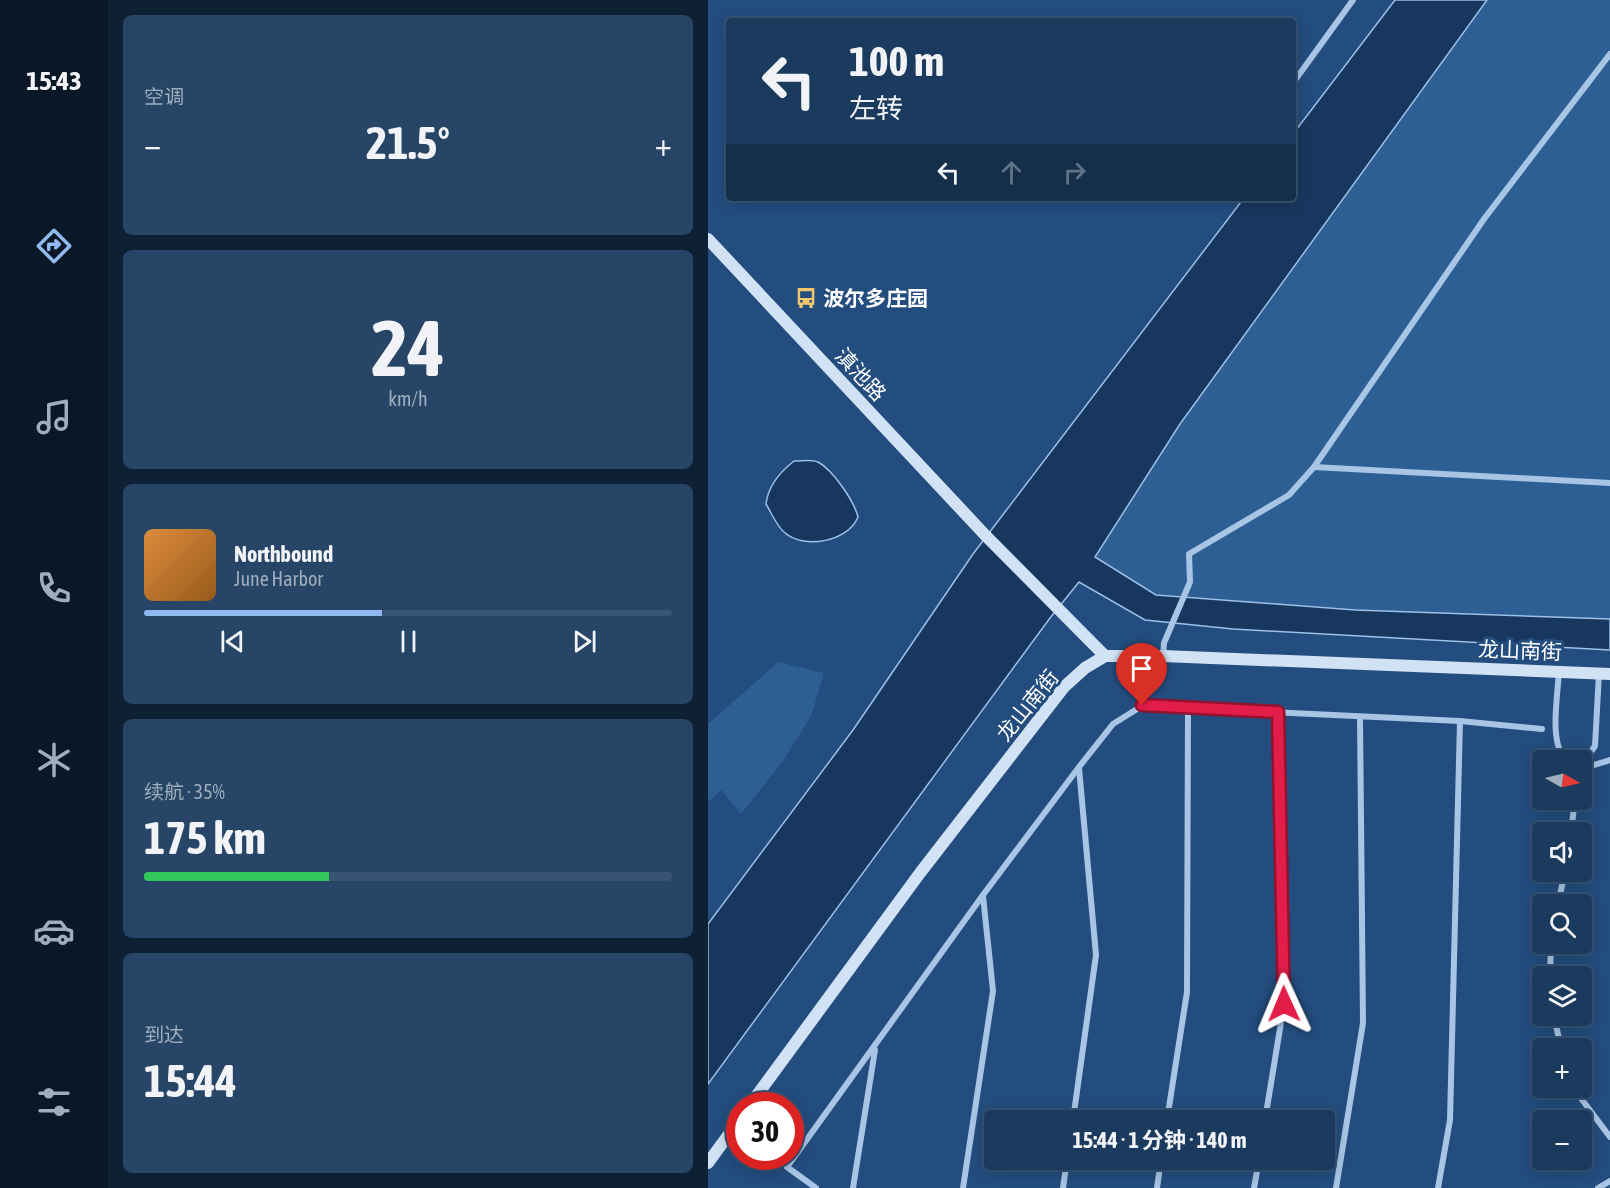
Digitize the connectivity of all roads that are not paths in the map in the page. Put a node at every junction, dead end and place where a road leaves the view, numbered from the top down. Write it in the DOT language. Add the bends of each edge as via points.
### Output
graph roads {
  1 [pos="1353,0"];
  2 [pos="1610,54"];
  3 [pos="1296,79"];
  4 [pos="708,238"];
  5 [pos="1314,467"];
  6 [pos="1610,483"];
  7 [pos="1105,656"];
  8 [pos="1163,656"];
  9 [pos="1559,671"];
  10 [pos="1605,673"];
  11 [pos="1188,707"];
  12 [pos="1278,712"];
  13 [pos="1360,717"];
  14 [pos="1460,721"];
  15 [pos="1542,729"];
  16 [pos="1560,750"];
  17 [pos="1592,750"];
  18 [pos="1610,760"];
  19 [pos="1592,764"];
  20 [pos="1079,767"];
  21 [pos="983,895"];
  22 [pos="875,1046"];
  23 [pos="759,1092"];
  24 [pos="1581,1098"];
  25 [pos="1073,1110"];
  26 [pos="1168,1110"];
  27 [pos="1267,1110"];
  28 [pos="1610,1137"];
  29 [pos="726,1138"];
  30 [pos="708,1162"];
  31 [pos="1066,1170"];
  32 [pos="1160,1170"];
  33 [pos="1257,1170"];
  34 [pos="1610,1181"];
  35 [pos="816,1188"];
  36 [pos="852,1188"];
  37 [pos="963,1188"];
  38 [pos="1063,1188"];
  39 [pos="1157,1188"];
  40 [pos="1254,1188"];
  41 [pos="1336,1188"];
  42 [pos="1438,1188"];
  43 [pos="1598,1188"];
  1 -- 3 [label="street"];
  2 -- 5 [label="street" via="1484,219"];
  4 -- 7 [label="street, 滇池路" via="986,536"];
  5 -- 6 [label="street"];
  5 -- 8 [label="street" via="1289,495 1188,554 1190,582 1164,643"];
  7 -- 8 [label="street, 龙山南街"];
  7 -- 23 [label="street, 龙山南街" via="1064,687 920,873"];
  8 -- 9 [label="street, 龙山南街"];
  9 -- 10 [label="street, 龙山南街"];
  9 -- 16 [label="street" via="1556,728"];
  10 -- 17 [label="street"];
  11 -- 12 [label="street"];
  11 -- 20 [label="street" via="1142,705 1113,724"];
  11 -- 26 [label="street" via="1186,992"];
  12 -- 13 [label="street"];
  12 -- 27 [label="street" via="1284,1004"];
  13 -- 14 [label="street"];
  13 -- 41 [label="street" via="1363,1023"];
  14 -- 15 [label="street"];
  14 -- 42 [label="street" via="1450,1120"];
  18 -- 19 [label="street"];
  20 -- 21 [label="street"];
  20 -- 25 [label="street" via="1096,956"];
  21 -- 22 [label="street"];
  21 -- 37 [label="street" via="993,990"];
  22 -- 35 [label="street" via="787,1167"];
  22 -- 36 [label="street"];
  24 -- 28 [label="street"];
  29 -- 30 [label="street"];
  31 -- 38 [label="street"];
  32 -- 39 [label="street"];
  33 -- 40 [label="street"];
  34 -- 43 [label="street"];
}
